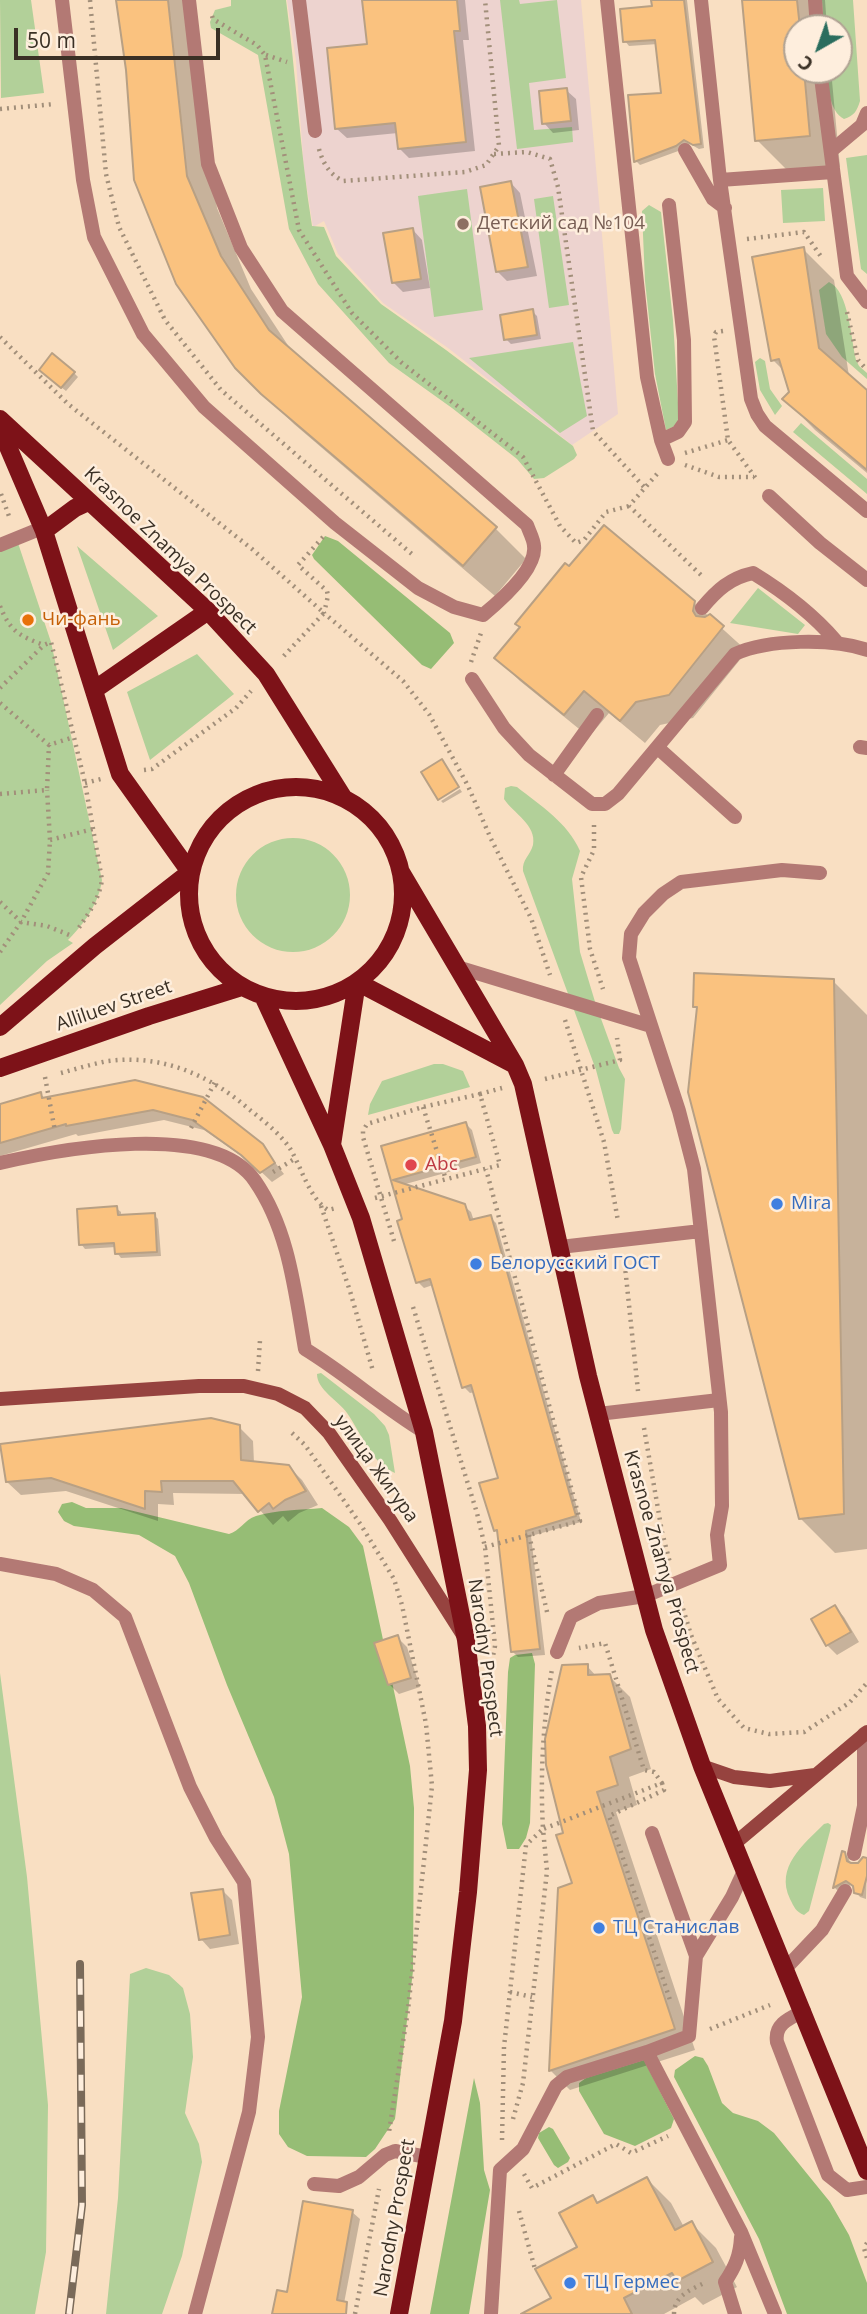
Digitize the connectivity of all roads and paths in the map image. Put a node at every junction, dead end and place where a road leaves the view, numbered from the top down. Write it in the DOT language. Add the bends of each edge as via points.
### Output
graph roads {
  1 [pos="62,0"];
  2 [pos="90,0"];
  3 [pos="189,0"];
  4 [pos="299,0"];
  5 [pos="485,0"];
  6 [pos="607,0"];
  7 [pos="701,0"];
  8 [pos="209,9"];
  9 [pos="822,84"];
  10 [pos="74,103"];
  11 [pos="0,109"];
  12 [pos="867,113"];
  13 [pos="315,131"];
  14 [pos="685,150"];
  15 [pos="831,151"];
  16 [pos="495,154"];
  17 [pos="833,172"];
  18 [pos="720,180"];
  19 [pos="670,205"];
  20 [pos="725,208"];
  21 [pos="739,245"];
  22 [pos="825,261"];
  23 [pos="867,302"];
  24 [pos="847,309"];
  25 [pos="0,337"];
  26 [pos="716,349"];
  27 [pos="867,370"];
  28 [pos="0,419"];
  29 [pos="0,428"];
  30 [pos="661,440"];
  31 [pos="728,440"];
  32 [pos="668,459"];
  33 [pos="754,477"];
  34 [pos="645,488"];
  35 [pos="0,491"];
  36 [pos="769,496"];
  37 [pos="88,502"];
  38 [pos="629,506"];
  39 [pos="867,510"];
  40 [pos="335,523"];
  41 [pos="43,529"];
  42 [pos="17,540"];
  43 [pos="0,545"];
  44 [pos="421,561"];
  45 [pos="867,580"];
  46 [pos="717,590"];
  47 [pos="0,606"];
  48 [pos="702,608"];
  49 [pos="208,611"];
  50 [pos="324,613"];
  51 [pos="483,615"];
  52 [pos="836,641"];
  53 [pos="44,645"];
  54 [pos="867,650"];
  55 [pos="266,674"];
  56 [pos="472,679"];
  57 [pos="0,688"];
  58 [pos="94,690"];
  59 [pos="0,703"];
  60 [pos="597,715"];
  61 [pos="74,737"];
  62 [pos="49,745"];
  63 [pos="658,748"];
  64 [pos="120,774"];
  65 [pos="554,775"];
  66 [pos="85,783"];
  67 [pos="47,790"];
  68 [pos="0,794"];
  69 [pos="343,797"];
  70 [pos="735,817"];
  71 [pos="93,829"];
  72 [pos="50,841"];
  73 [pos="594,850"];
  74 [pos="190,872"];
  75 [pos="401,872"];
  76 [pos="820,873"];
  77 [pos="0,902"];
  78 [pos="21,922"];
  79 [pos="72,936"];
  80 [pos="63,945"];
  81 [pos="0,952"];
  82 [pos="457,967"];
  83 [pos="357,982"];
  84 [pos="552,982"];
  85 [pos="242,986"];
  86 [pos="263,996"];
  87 [pos="605,997"];
  88 [pos="561,1007"];
  89 [pos="651,1026"];
  90 [pos="0,1027"];
  91 [pos="616,1033"];
  92 [pos="515,1065"];
  93 [pos="0,1068"];
  94 [pos="582,1071"];
  95 [pos="45,1077"];
  96 [pos="34,1081"];
  97 [pos="215,1082"];
  98 [pos="523,1084"];
  99 [pos="480,1094"];
  100 [pos="423,1107"];
  101 [pos="52,1118"];
  102 [pos="195,1119"];
  103 [pos="332,1144"];
  104 [pos="296,1158"];
  105 [pos="0,1163"];
  106 [pos="280,1167"];
  107 [pos="486,1169"];
  108 [pos="446,1180"];
  109 [pos="381,1196"];
  110 [pos="356,1204"];
  111 [pos="320,1205"];
  112 [pos="618,1224"];
  113 [pos="701,1231"];
  114 [pos="396,1246"];
  115 [pos="560,1247"];
  116 [pos="623,1251"];
  117 [pos="410,1295"];
  118 [pos="639,1395"];
  119 [pos="0,1399"];
  120 [pos="719,1400"];
  121 [pos="384,1407"];
  122 [pos="598,1414"];
  123 [pos="643,1422"];
  124 [pos="292,1433"];
  125 [pos="424,1433"];
  126 [pos="529,1535"];
  127 [pos="485,1547"];
  128 [pos="0,1564"];
  129 [pos="673,1571"];
  130 [pos="645,1595"];
  131 [pos="680,1596"];
  132 [pos="466,1640"];
  133 [pos="556,1652"];
  134 [pos="471,1680"];
  135 [pos="867,1683"];
  136 [pos="866,1733"];
  137 [pos="702,1766"];
  138 [pos="817,1775"];
  139 [pos="662,1783"];
  140 [pos="543,1829"];
  141 [pos="652,1833"];
  142 [pos="734,1844"];
  143 [pos="854,1854"];
  144 [pos="744,1871"];
  145 [pos="845,1891"];
  146 [pos="696,1956"];
  147 [pos="786,1968"];
  148 [pos="510,1992"];
  149 [pos="532,1997"];
  150 [pos="673,2009"];
  151 [pos="804,2011"];
  152 [pos="750,2013"];
  153 [pos="709,2029"];
  154 [pos="647,2052"];
  155 [pos="513,2120"];
  156 [pos="510,2133"];
  157 [pos="669,2135"];
  158 [pos="385,2155"];
  159 [pos="427,2157"];
  160 [pos="521,2169"];
  161 [pos="500,2171"];
  162 [pos="867,2171"];
  163 [pos="314,2184"];
  164 [pos="867,2187"];
  165 [pos="379,2189"];
  166 [pos="519,2209"];
  167 [pos="741,2232"];
  168 [pos="867,2243"];
  169 [pos="867,2258"];
  170 [pos="735,2267"];
  171 [pos="535,2269"];
  172 [pos="195,2314"];
  173 [pos="355,2314"];
  174 [pos="399,2314"];
  175 [pos="492,2314"];
  176 [pos="674,2314"];
  177 [pos="735,2314"];
  178 [pos="775,2314"];
  1 -- 10 [label="lane"];
  2 -- 44 [label="path" via="106,174 119,228 165,320 221,390"];
  3 -- 51 [label="lane" via="208,163 241,248 282,312 527,525 534,546 532,562"];
  4 -- 13 [label="lane"];
  5 -- 16 [label="path" via="499,146"];
  6 -- 30 [label="lane" via="647,377"];
  7 -- 18 [label="lane"];
  8 -- 38 [label="path" via="213,19 257,45 265,55 299,230 352,313 402,363 523,457 561,526 576,543 584,540 606,512"];
  9 -- 15 [label="lane"];
  10 -- 11 [label="path"];
  10 -- 40 [label="lane" via="94,237 143,334 204,407"];
  12 -- 15 [label="lane" via="862,125"];
  13 -- 16 [label="path" via="326,166 343,181 465,173 486,165"];
  14 -- 20 [label="lane" via="713,199"];
  15 -- 17 [label="lane"];
  16 -- 34 [label="path" via="527,152 551,159 593,431"];
  17 -- 18 [label="lane"];
  17 -- 23 [label="lane" via="847,276"];
  18 -- 20 [label="lane"];
  19 -- 30 [label="lane" via="684,340 685,422 678,432"];
  20 -- 39 [label="lane" via="751,399 757,414 765,426"];
  21 -- 22 [label="path" via="744,239 800,231"];
  24 -- 27 [label="path" via="858,360"];
  25 -- 50 [label="path" via="68,404 252,549"];
  26 -- 31 [label="path"];
  28 -- 37 [label="main road, Krasnoe Znamya Prospect"];
  29 -- 41 [label="main road"];
  30 -- 32 [label="lane"];
  31 -- 32 [label="path"];
  31 -- 33 [label="path"];
  32 -- 33 [label="path" via="719,477"];
  32 -- 34 [label="path"];
  33 -- 36 [label="path"];
  34 -- 38 [label="path"];
  35 -- 42 [label="path"];
  36 -- 45 [label="lane"];
  37 -- 41 [label="main road"];
  37 -- 49 [label="main road, Krasnoe Znamya Prospect"];
  38 -- 46 [label="path"];
  40 -- 50 [label="path" via="298,565 327,591"];
  40 -- 51 [label="lane" via="418,588 454,607"];
  41 -- 42 [label="lane"];
  41 -- 58 [label="main road"];
  42 -- 43 [label="lane"];
  46 -- 48 [label="lane"];
  46 -- 52 [label="lane" via="753,573 818,620"];
  47 -- 53 [label="path" via="7,625"];
  49 -- 55 [label="main road, Krasnoe Znamya Prospect"];
  49 -- 58 [label="main road"];
  50 -- 55 [label="path"];
  50 -- 84 [label="path" via="403,681 429,714 531,918"];
  51 -- 56 [label="path" via="470,667"];
  52 -- 54 [label="lane"];
  52 -- 63 [label="lane" via="751,647 735,654"];
  53 -- 57 [label="path"];
  53 -- 61 [label="path" via="51,642"];
  55 -- 64 [label="path" via="236,708 152,769"];
  55 -- 69 [label="main road, Krasnoe Znamya Prospect"];
  56 -- 65 [label="lane" via="504,728"];
  58 -- 64 [label="main road"];
  59 -- 62 [label="path"];
  60 -- 65 [label="lane"];
  61 -- 62 [label="path"];
  61 -- 66 [label="path"];
  62 -- 67 [label="path"];
  63 -- 65 [label="lane" via="605,804 592,804"];
  63 -- 70 [label="lane"];
  64 -- 66 [label="path"];
  64 -- 74 [label="main road"];
  66 -- 71 [label="path"];
  67 -- 68 [label="path"];
  67 -- 72 [label="path"];
  69 -- 74 [label="main road" via="309,787 273,788 240,801 217,820 200,844"];
  69 -- 75 [label="main road" via="368,814 388,838"];
  71 -- 72 [label="path"];
  71 -- 79 [label="path" via="100,891"];
  72 -- 78 [label="path" via="48,873"];
  73 -- 87 [label="path" via="581,877 590,949"];
  74 -- 85 [label="main road" via="189,905 198,937 216,965"];
  74 -- 90 [label="main road, Alliluev Street"];
  75 -- 82 [label="main road, Krasnoe Znamya Prospect"];
  75 -- 83 [label="main road" via="403,904 396,934 380,961"];
  76 -- 89 [label="lane" via="782,870 681,882 663,894 631,934 629,958"];
  77 -- 78 [label="path"];
  78 -- 79 [label="path"];
  78 -- 81 [label="path"];
  79 -- 80 [label="path"];
  82 -- 89 [label="lane"];
  82 -- 92 [label="main road, Krasnoe Znamya Prospect"];
  83 -- 86 [label="main road" via="312,1000"];
  83 -- 92 [label="main road"];
  83 -- 103 [label="main road"];
  85 -- 86 [label="main road"];
  85 -- 93 [label="main road, Alliluev Street"];
  86 -- 103 [label="main road, Narodny Prospect"];
  88 -- 94 [label="path"];
  89 -- 113 [label="lane" via="694,1169"];
  91 -- 94 [label="path" via="620,1060"];
  92 -- 98 [label="main road, Krasnoe Znamya Prospect"];
  94 -- 98 [label="path"];
  94 -- 112 [label="path" via="604,1142"];
  95 -- 96 [label="path"];
  95 -- 97 [label="path" via="134,1059 180,1068"];
  95 -- 101 [label="path"];
  97 -- 102 [label="path"];
  97 -- 104 [label="path" via="266,1123"];
  98 -- 99 [label="path"];
  98 -- 115 [label="main road, Krasnoe Znamya Prospect"];
  99 -- 100 [label="path"];
  99 -- 107 [label="path" via="500,1165"];
  100 -- 108 [label="path"];
  100 -- 109 [label="path" via="364,1128"];
  103 -- 110 [label="main road, Narodny Prospect"];
  104 -- 106 [label="path"];
  104 -- 111 [label="path"];
  105 -- 121 [label="lane" via="69,1150 157,1143 201,1149 233,1162 256,1182 285,1247 305,1349"];
  107 -- 108 [label="path"];
  107 -- 126 [label="path" via="580,1521"];
  108 -- 109 [label="path"];
  109 -- 110 [label="path"];
  109 -- 114 [label="path"];
  110 -- 111 [label="path" via="328,1209"];
  110 -- 125 [label="main road, Narodny Prospect"];
  111 -- 121 [label="path"];
  113 -- 115 [label="lane"];
  113 -- 120 [label="lane"];
  115 -- 122 [label="main road, Krasnoe Znamya Prospect"];
  116 -- 118 [label="path"];
  117 -- 127 [label="path"];
  119 -- 132 [label="main road, улица Жигура" via="200,1385 244,1386 278,1394 304,1408 329,1433"];
  120 -- 122 [label="lane"];
  120 -- 130 [label="lane" via="720,1565"];
  121 -- 125 [label="lane"];
  122 -- 130 [label="main road, Krasnoe Znamya Prospect"];
  123 -- 129 [label="path"];
  124 -- 158 [label="path" via="345,1502 394,1580 426,1724 432,1786 408,2010"];
  125 -- 132 [label="main road, Narodny Prospect"];
  126 -- 127 [label="path"];
  126 -- 133 [label="path"];
  127 -- 134 [label="path" via="495,1646 491,1665"];
  128 -- 172 [label="lane" via="56,1574 93,1590 125,1617 190,1787 244,1882 258,2037 248,2112"];
  130 -- 133 [label="lane" via="599,1603 571,1617"];
  130 -- 137 [label="main road, Krasnoe Znamya Prospect"];
  131 -- 135 [label="path" via="718,1699 744,1728 769,1734 804,1732 849,1703"];
  132 -- 134 [label="main road, Narodny Prospect"];
  133 -- 139 [label="path" via="605,1643 644,1770 654,1772"];
  133 -- 140 [label="path" via="542,1733"];
  134 -- 159 [label="main road, Narodny Prospect" via="478,1770 468,1892 453,2021"];
  136 -- 138 [label="main road"];
  136 -- 143 [label="lane" via="864,1806"];
  137 -- 138 [label="main road" via="734,1777 770,1781"];
  137 -- 142 [label="main road, Krasnoe Znamya Prospect"];
  138 -- 142 [label="main road"];
  139 -- 140 [label="path"];
  139 -- 150 [label="path" via="664,1790 609,1816"];
  140 -- 148 [label="path" via="526,1845"];
  140 -- 149 [label="path" via="547,1871"];
  141 -- 146 [label="lane"];
  142 -- 144 [label="main road, Krasnoe Znamya Prospect"];
  144 -- 146 [label="lane"];
  144 -- 147 [label="main road, Krasnoe Znamya Prospect"];
  145 -- 147 [label="lane" via="822,1930"];
  146 -- 154 [label="lane" via="689,2036"];
  147 -- 151 [label="main road, Krasnoe Znamya Prospect"];
  148 -- 149 [label="path"];
  148 -- 161 [label="path"];
  149 -- 155 [label="path" via="523,2083"];
  151 -- 162 [label="main road, Krasnoe Znamya Prospect"];
  151 -- 164 [label="lane" via="781,2024 776,2035 782,2055 828,2175 847,2190"];
  152 -- 153 [label="path"];
  154 -- 161 [label="lane" via="567,2077 556,2086 523,2149"];
  154 -- 167 [label="lane"];
  156 -- 161 [label="path"];
  157 -- 160 [label="path" via="631,2153 616,2144 532,2188"];
  158 -- 159 [label="lane" via="395,2151"];
  158 -- 163 [label="lane" via="359,2177 339,2186"];
  159 -- 174 [label="main road, Narodny Prospect"];
  161 -- 175 [label="lane"];
  165 -- 173 [label="path"];
  166 -- 171 [label="path"];
  167 -- 170 [label="lane"];
  167 -- 178 [label="lane"];
  168 -- 169 [label="path"];
  170 -- 176 [label="path" via="681,2296 674,2304"];
  170 -- 177 [label="lane" via="725,2282"];
}
